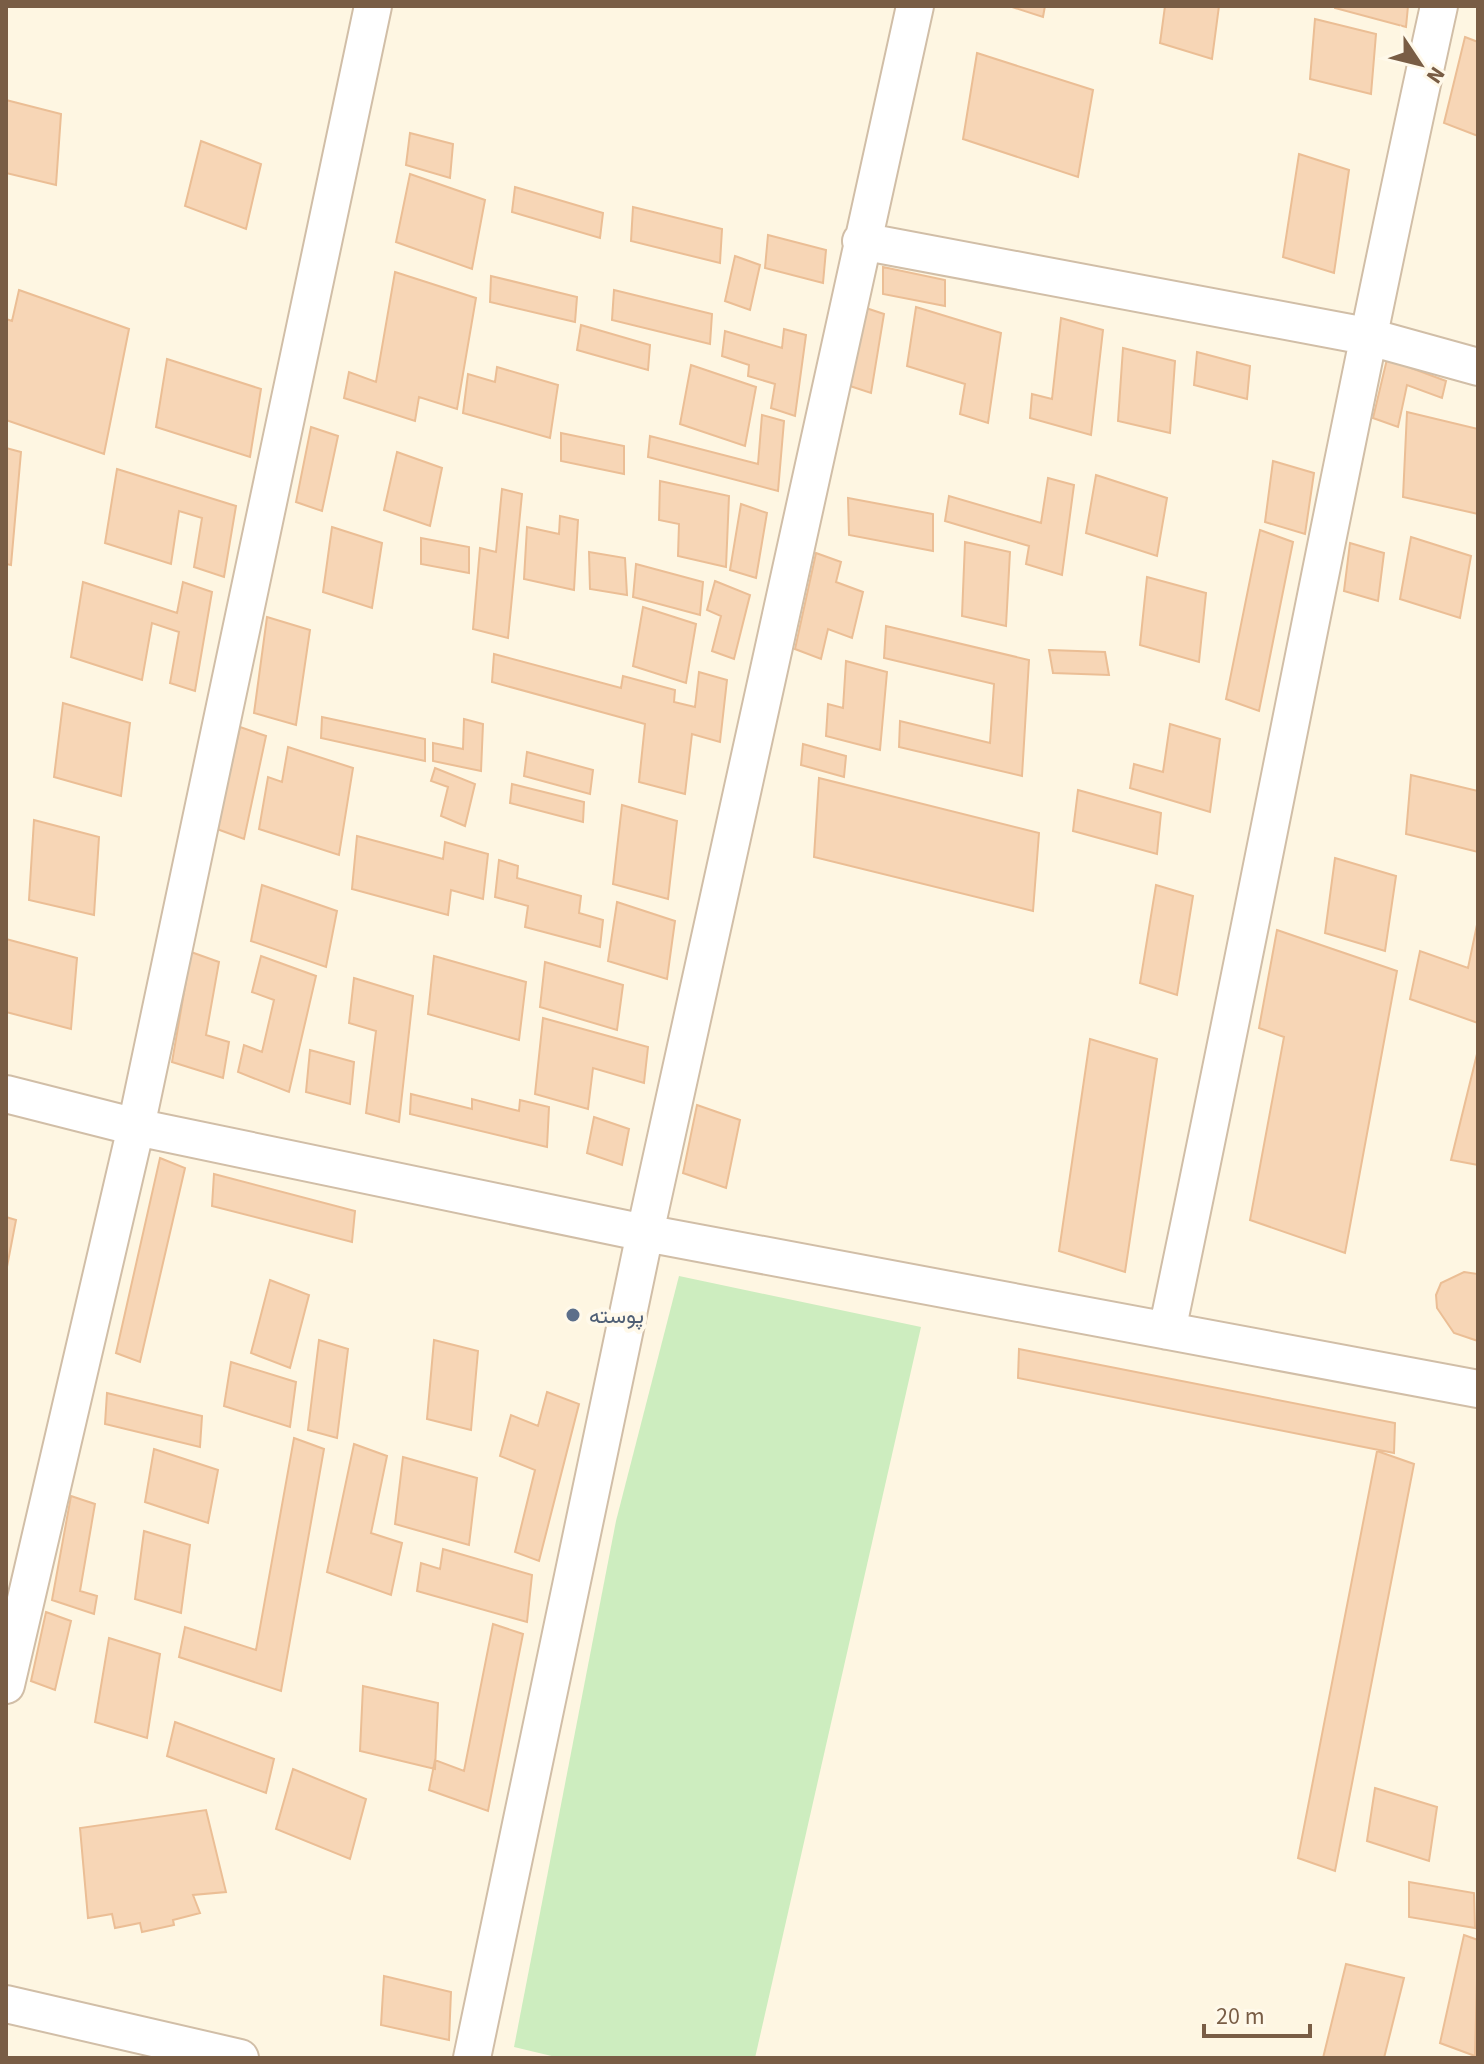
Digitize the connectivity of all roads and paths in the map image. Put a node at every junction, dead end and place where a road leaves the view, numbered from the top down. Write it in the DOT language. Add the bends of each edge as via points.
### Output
graph roads {
  1 [pos="373,6"];
  2 [pos="915,6"];
  3 [pos="1439,6"];
  4 [pos="861,241"];
  5 [pos="1366,336"];
  6 [pos="1478,367"];
  7 [pos="6,1094"];
  8 [pos="136,1127"];
  9 [pos="645,1233"];
  10 [pos="1167,1331"];
  11 [pos="1478,1389"];
  12 [pos="6,1685"];
  13 [pos="6,2004"];
  14 [pos="240,2058"];
  15 [pos="472,2058"];
  1 -- 8 [label="street"];
  2 -- 4 [label="street"];
  3 -- 5 [label="street"];
  4 -- 5 [label="street"];
  4 -- 9 [label="street"];
  5 -- 6 [label="street"];
  5 -- 10 [label="street"];
  7 -- 8 [label="street"];
  8 -- 9 [label="street"];
  8 -- 12 [label="street"];
  9 -- 10 [label="street"];
  9 -- 15 [label="street"];
  10 -- 11 [label="street"];
  13 -- 14 [label="street"];
}
